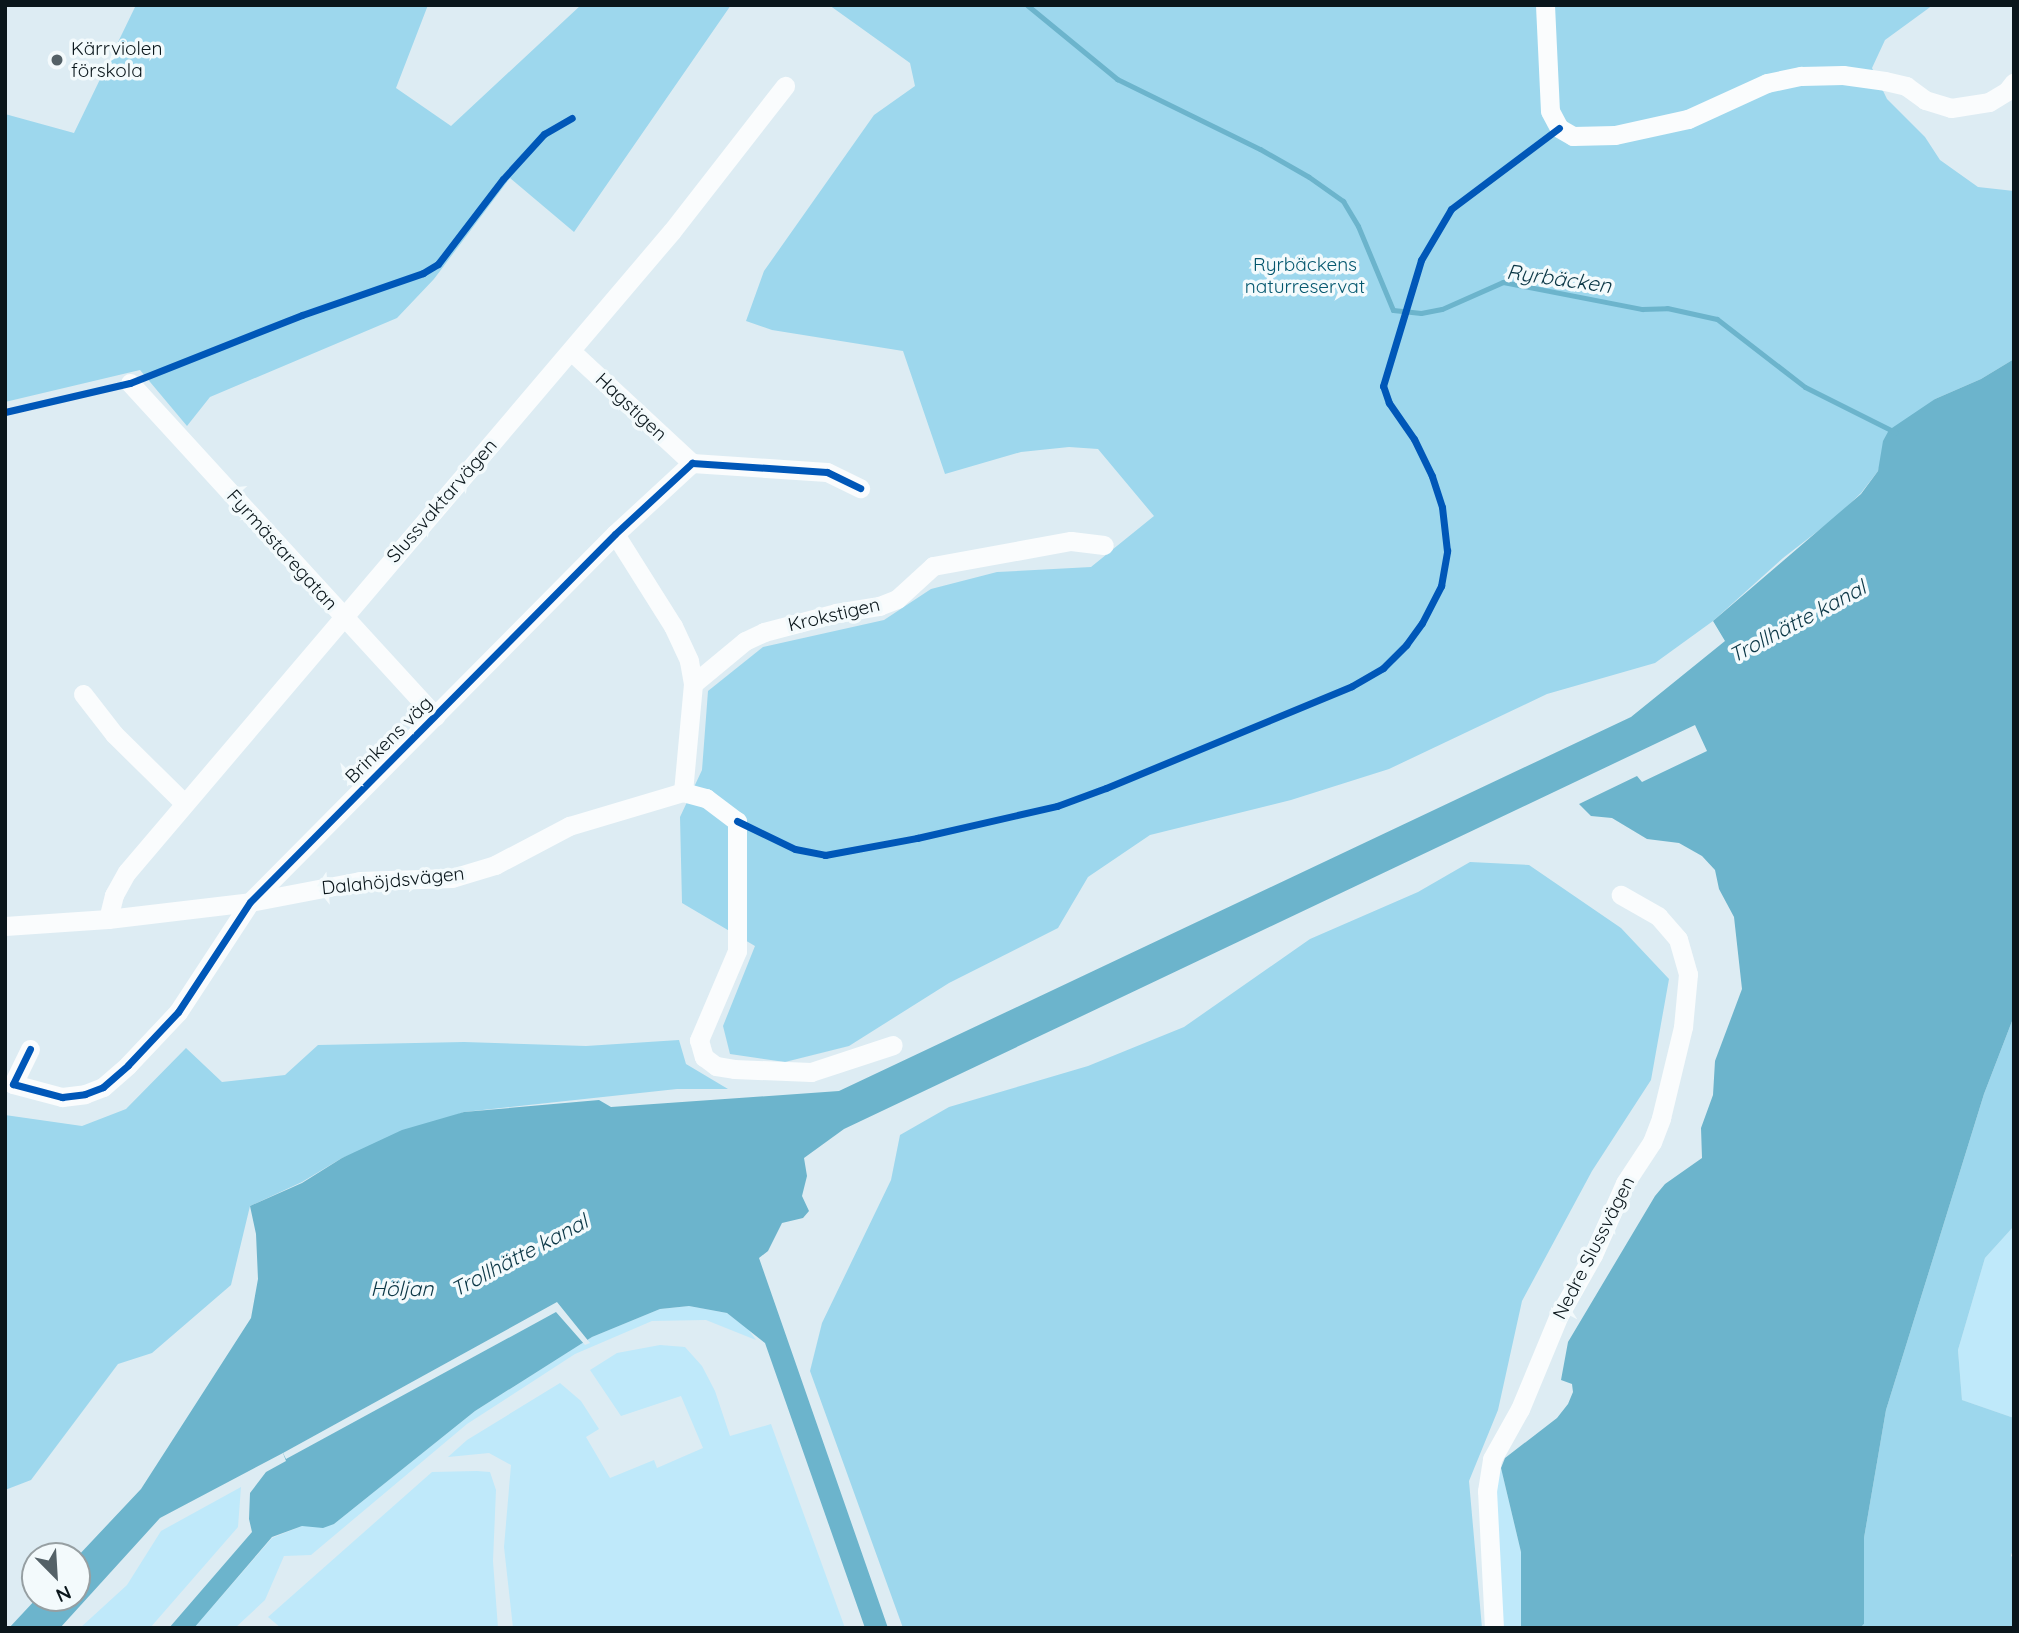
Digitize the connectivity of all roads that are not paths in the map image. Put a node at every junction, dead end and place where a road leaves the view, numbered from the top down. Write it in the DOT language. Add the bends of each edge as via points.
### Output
graph roads {
  1 [pos="1545,5"];
  2 [pos="2014,82"];
  3 [pos="785,86"];
  4 [pos="571,351"];
  5 [pos="130,383"];
  6 [pos="692,463"];
  7 [pos="860,488"];
  8 [pos="615,534"];
  9 [pos="1104,545"];
  10 [pos="342,617"];
  11 [pos="693,684"];
  12 [pos="83,694"];
  13 [pos="435,716"];
  14 [pos="683,792"];
  15 [pos="184,803"];
  16 [pos="1621,895"];
  17 [pos="250,902"];
  18 [pos="108,919"];
  19 [pos="5,926"];
  20 [pos="893,1045"];
  21 [pos="30,1049"];
  22 [pos="1494,1628"];
  1 -- 2 [label="street" via="1550,111 1559,128 1573,136 1615,135 1688,119 1767,83 1801,76 1885,81 1951,108 1989,102"];
  3 -- 4 [label="street, Slussvaktarvägen"];
  4 -- 6 [label="street, Hagstigen"];
  4 -- 10 [label="street, Slussvaktarvägen"];
  5 -- 10 [label="street, Fyrmästaregatan"];
  6 -- 7 [label="street" via="827,472"];
  6 -- 8 [label="street, Brinkens väg"];
  8 -- 11 [label="street" via="673,626"];
  8 -- 13 [label="street, Brinkens väg"];
  9 -- 11 [label="street, Krokstigen" via="1071,541 933,566 897,599 764,632 745,641"];
  10 -- 13 [label="street, Fyrmästaregatan"];
  10 -- 15 [label="street, Slussvaktarvägen"];
  11 -- 14 [label="street"];
  12 -- 15 [label="street" via="114,734"];
  13 -- 17 [label="street, Brinkens väg"];
  14 -- 17 [label="street, Dalahöjdsvägen" via="569,826 481,871 452,878 360,881"];
  14 -- 20 [label="street" via="706,798 737,821 737,951 699,1040 704,1058 734,1069 811,1072"];
  15 -- 18 [label="street, Slussvaktarvägen" via="127,872"];
  16 -- 22 [label="street, Nedre Slussvägen" via="1658,916 1678,939 1688,974 1685,1016 1652,1142 1625,1183 1593,1255 1559,1315 1520,1409 1492,1459 1487,1491"];
  17 -- 18 [label="street, Dalahöjdsvägen"];
  17 -- 21 [label="street, Brinkens väg" via="178,1013 103,1087 62,1097 13,1084"];
  18 -- 19 [label="street, Dalahöjdsvägen"];
}
